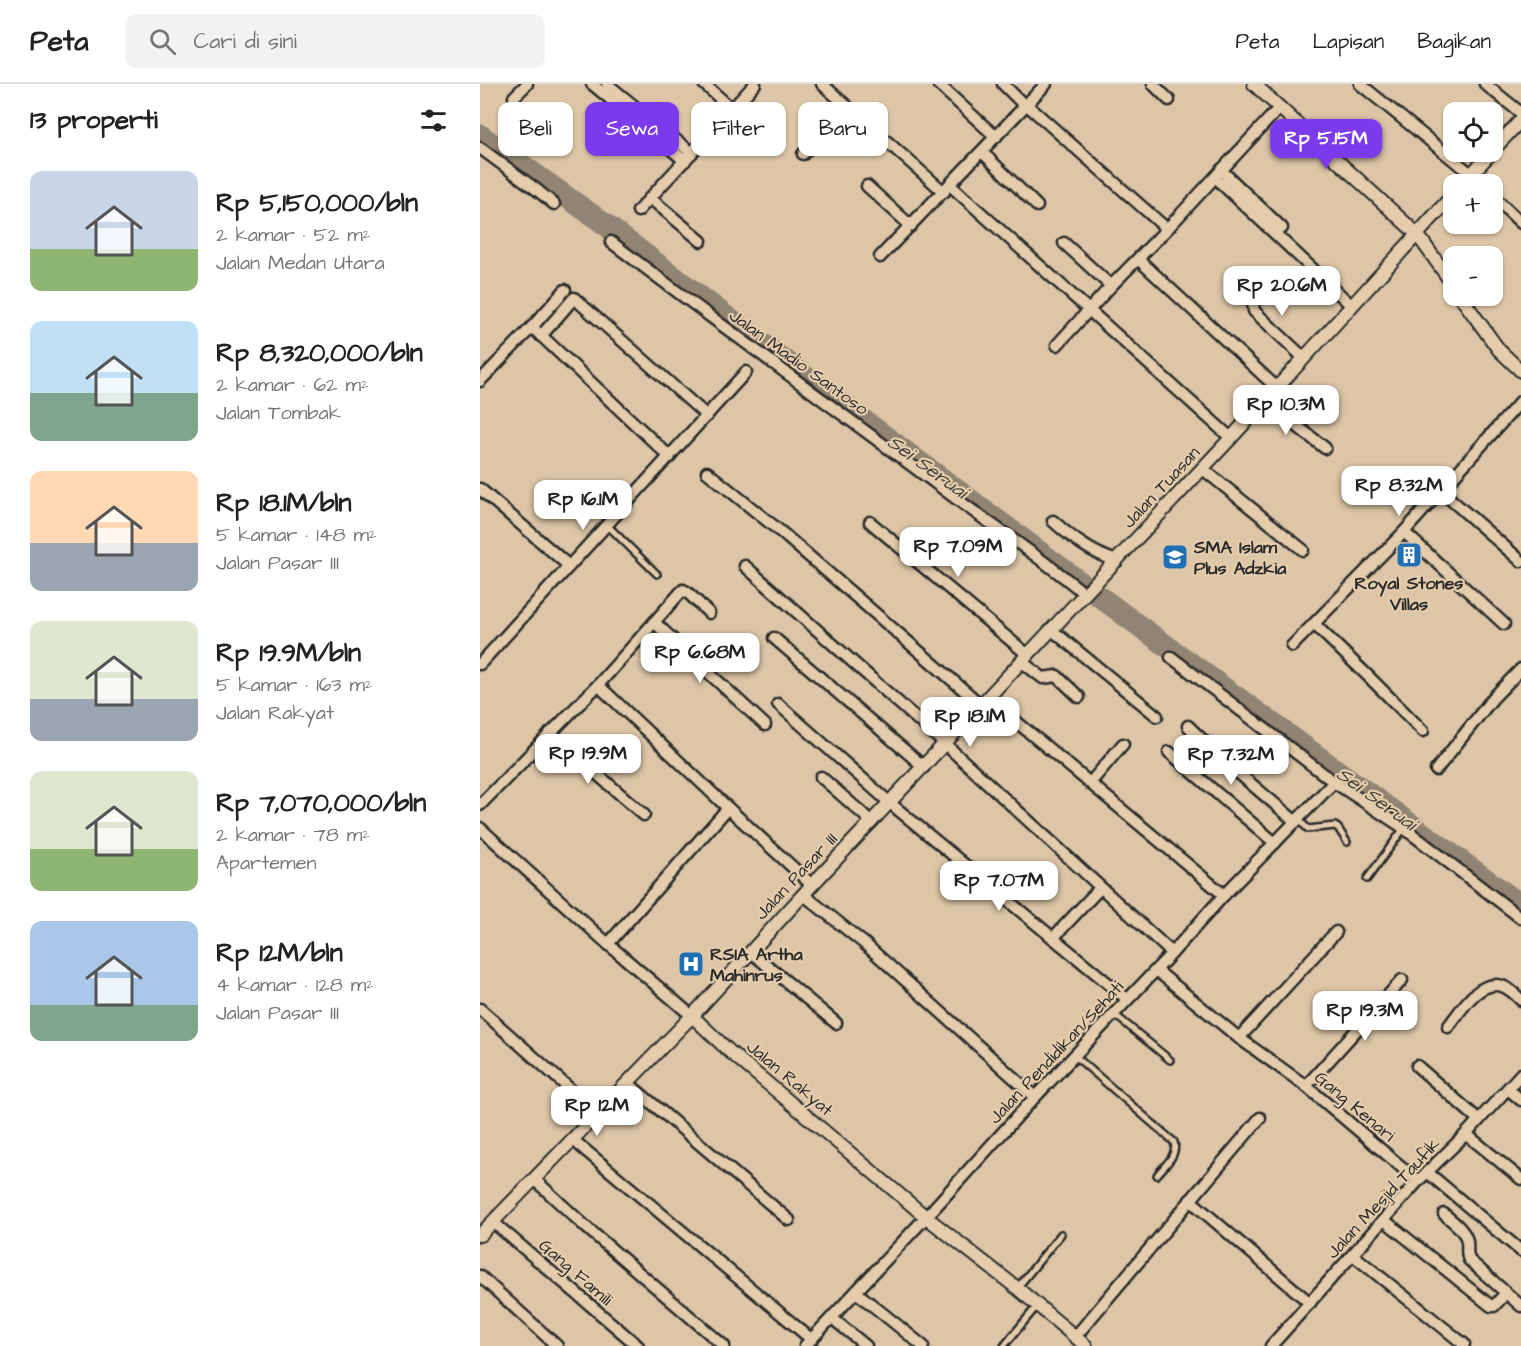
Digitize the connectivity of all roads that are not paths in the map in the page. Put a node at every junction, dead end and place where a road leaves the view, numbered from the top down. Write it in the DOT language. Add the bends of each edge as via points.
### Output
graph roads {
  1 [pos="527,84"];
  2 [pos="592,84"];
  3 [pos="607,84"];
  4 [pos="704,84"];
  5 [pos="755,84"];
  6 [pos="822,84"];
  7 [pos="938,84"];
  8 [pos="1003,84"];
  9 [pos="1046,84"];
  10 [pos="1153,84"];
  11 [pos="1254,84"];
  12 [pos="1360,84"];
  13 [pos="1485,84"];
  14 [pos="514,97"];
  15 [pos="1169,99"];
  16 [pos="724,102"];
  17 [pos="738,102"];
  18 [pos="842,102"];
  19 [pos="1026,105"];
  20 [pos="1280,107"];
  21 [pos="1521,113"];
  22 [pos="1521,120"];
  23 [pos="996,136"];
  24 [pos="1503,139"];
  25 [pos="888,140"];
  26 [pos="480,148"];
  27 [pos="982,152"];
  28 [pos="689,157"];
  29 [pos="1482,162"];
  30 [pos="1221,170"];
  31 [pos="1472,174"];
  32 [pos="1221,183"];
  33 [pos="867,186"];
  34 [pos="947,188"];
  35 [pos="650,198"];
  36 [pos="554,204"];
  37 [pos="1037,206"];
  38 [pos="1443,206"];
  39 [pos="1503,206"];
  40 [pos="638,211"];
  41 [pos="1521,223"];
  42 [pos="911,226"];
  43 [pos="1282,228"];
  44 [pos="1167,229"];
  45 [pos="1417,234"];
  46 [pos="701,241"];
  47 [pos="610,242"];
  48 [pos="1064,243"];
  49 [pos="880,257"];
  50 [pos="1138,259"];
  51 [pos="1443,271"];
  52 [pos="1111,286"];
  53 [pos="565,290"];
  54 [pos="1245,292"];
  55 [pos="1352,306"];
  56 [pos="1467,306"];
  57 [pos="1088,310"];
  58 [pos="532,327"];
  59 [pos="541,336"];
  60 [pos="1057,345"];
  61 [pos="1304,358"];
  62 [pos="1521,371"];
  63 [pos="746,372"];
  64 [pos="480,381"];
  65 [pos="1277,388"];
  66 [pos="1265,401"];
  67 [pos="1521,401"];
  68 [pos="707,416"];
  69 [pos="1232,438"];
  70 [pos="1325,448"];
  71 [pos="670,457"];
  72 [pos="1203,468"];
  73 [pos="707,472"];
  74 [pos="480,489"];
  75 [pos="1441,491"];
  76 [pos="1053,521"];
  77 [pos="870,522"];
  78 [pos="607,525"];
  79 [pos="1404,532"];
  80 [pos="1303,550"];
  81 [pos="1117,561"];
  82 [pos="1521,561"];
  83 [pos="569,566"];
  84 [pos="745,566"];
  85 [pos="657,574"];
  86 [pos="1086,593"];
  87 [pos="709,613"];
  88 [pos="654,622"];
  89 [pos="1314,624"];
  90 [pos="1504,624"];
  91 [pos="1052,630"];
  92 [pos="774,638"];
  93 [pos="1292,646"];
  94 [pos="1171,657"];
  95 [pos="1025,658"];
  96 [pos="480,664"];
  97 [pos="1521,669"];
  98 [pos="598,685"];
  99 [pos="1079,697"];
  100 [pos="985,702"];
  101 [pos="778,704"];
  102 [pos="1157,716"];
  103 [pos="765,726"];
  104 [pos="1188,726"];
  105 [pos="1423,731"];
  106 [pos="550,733"];
  107 [pos="945,744"];
  108 [pos="1123,744"];
  109 [pos="1168,752"];
  110 [pos="924,767"];
  111 [pos="1436,770"];
  112 [pos="821,777"];
  113 [pos="1091,782"];
  114 [pos="1334,782"];
  115 [pos="890,803"];
  116 [pos="480,805"];
  117 [pos="728,808"];
  118 [pos="644,815"];
  119 [pos="1297,820"];
  120 [pos="872,822"];
  121 [pos="480,828"];
  122 [pos="1404,828"];
  123 [pos="1347,842"];
  124 [pos="1275,843"];
  125 [pos="1367,879"];
  126 [pos="1100,888"];
  127 [pos="808,890"];
  128 [pos="1224,895"];
  129 [pos="1521,918"];
  130 [pos="1336,932"];
  131 [pos="1053,938"];
  132 [pos="608,944"];
  133 [pos="751,952"];
  134 [pos="1172,953"];
  135 [pos="1156,970"];
  136 [pos="1402,980"];
  137 [pos="1127,999"];
  138 [pos="1521,1000"];
  139 [pos="480,1009"];
  140 [pos="1114,1014"];
  141 [pos="692,1016"];
  142 [pos="836,1023"];
  143 [pos="1448,1027"];
  144 [pos="1239,1038"];
  145 [pos="1075,1056"];
  146 [pos="1170,1060"];
  147 [pos="1417,1066"];
  148 [pos="1521,1074"];
  149 [pos="628,1083"];
  150 [pos="1306,1086"];
  151 [pos="1508,1089"];
  152 [pos="1035,1097"];
  153 [pos="1521,1100"];
  154 [pos="598,1114"];
  155 [pos="1260,1118"];
  156 [pos="1479,1120"];
  157 [pos="1466,1134"];
  158 [pos="573,1140"];
  159 [pos="1427,1172"];
  160 [pos="1158,1175"];
  161 [pos="1521,1179"];
  162 [pos="535,1180"];
  163 [pos="1418,1181"];
  164 [pos="1190,1200"];
  165 [pos="1444,1214"];
  166 [pos="927,1217"];
  167 [pos="789,1220"];
  168 [pos="1384,1220"];
  169 [pos="493,1222"];
  170 [pos="1060,1234"];
  171 [pos="480,1235"];
  172 [pos="1521,1251"];
  173 [pos="1353,1255"];
  174 [pos="480,1276"];
  175 [pos="1017,1288"];
  176 [pos="856,1292"];
  177 [pos="1506,1293"];
  178 [pos="1310,1303"];
  179 [pos="1037,1305"];
  180 [pos="1521,1306"];
  181 [pos="832,1318"];
  182 [pos="1075,1337"];
  183 [pos="808,1343"];
  184 [pos="1464,1345"];
  185 [pos="558,1346"];
  186 [pos="638,1346"];
  187 [pos="724,1346"];
  188 [pos="866,1346"];
  189 [pos="923,1346"];
  190 [pos="1004,1346"];
  191 [pos="1086,1346"];
  192 [pos="1271,1346"];
  1 -- 14 [label="street"];
  2 -- 28 [label="street"];
  3 -- 28 [label="street"];
  4 -- 16 [label="street"];
  5 -- 17 [label="street"];
  6 -- 18 [label="street"];
  7 -- 23 [label="street"];
  8 -- 19 [label="street"];
  9 -- 19 [label="street"];
  10 -- 15 [label="street"];
  11 -- 20 [label="street"];
  12 -- 31 [label="street"];
  13 -- 21 [label="street"];
  19 -- 23 [label="street"];
  19 -- 44 [label="street"];
  20 -- 30 [label="street"];
  20 -- 45 [label="street"];
  22 -- 24 [label="street"];
  23 -- 27 [label="street"];
  25 -- 34 [label="street"];
  26 -- 36 [label="street"];
  27 -- 34 [label="street"];
  27 -- 37 [label="street"];
  28 -- 35 [label="street"];
  29 -- 31 [label="street"];
  30 -- 43 [label="street"];
  30 -- 44 [label="street"];
  32 -- 55 [label="street"];
  33 -- 42 [label="street"];
  34 -- 42 [label="street"];
  34 -- 57 [label="street"];
  35 -- 40 [label="street"];
  35 -- 46 [label="street"];
  38 -- 45 [label="street, Jalan Tuasan"];
  39 -- 41 [label="street"];
  42 -- 49 [label="street"];
  44 -- 50 [label="street"];
  45 -- 51 [label="street"];
  45 -- 55 [label="street, Jalan Tuasan"];
  47 -- 86 [label="street, Jalan Madio Santoso"];
  48 -- 52 [label="street"];
  50 -- 52 [label="street"];
  50 -- 65 [label="street"];
  52 -- 57 [label="street"];
  53 -- 58 [label="street"];
  54 -- 61 [label="street" via="1254,310"];
  55 -- 61 [label="street, Jalan Tuasan"];
  56 -- 62 [label="street" via="1499,350"];
  57 -- 60 [label="street"];
  57 -- 69 [label="street"];
  58 -- 59 [label="street"];
  58 -- 64 [label="street"];
  59 -- 68 [label="street" via="574,298"];
  59 -- 71 [label="street"];
  61 -- 65 [label="street, Jalan Tuasan"];
  63 -- 68 [label="street"];
  65 -- 66 [label="street, Jalan Tuasan"];
  66 -- 69 [label="street, Jalan Tuasan"];
  66 -- 70 [label="street"];
  67 -- 75 [label="street"];
  68 -- 71 [label="street"];
  69 -- 72 [label="street, Jalan Tuasan"];
  71 -- 78 [label="street"];
  72 -- 80 [label="street"];
  72 -- 81 [label="street, Jalan Tuasan"];
  73 -- 100 [label="street"];
  74 -- 83 [label="street"];
  75 -- 79 [label="street"];
  75 -- 82 [label="street"];
  76 -- 81 [label="street" via="1074,540"];
  77 -- 95 [label="street"];
  78 -- 83 [label="street"];
  78 -- 85 [label="lane"];
  79 -- 89 [label="street"];
  79 -- 90 [label="street"];
  81 -- 86 [label="street, Jalan Tuasan"];
  83 -- 96 [label="street"];
  84 -- 107 [label="street"];
  86 -- 91 [label="street, Jalan Pasar III"];
  87 -- 88 [label="street" via="684,590"];
  88 -- 98 [label="street"];
  88 -- 103 [label="street"];
  89 -- 93 [label="street"];
  89 -- 105 [label="street"];
  91 -- 95 [label="street, Jalan Pasar III"];
  91 -- 102 [label="street"];
  92 -- 110 [label="street"];
  94 -- 114 [label="street"];
  95 -- 99 [label="street" via="1043,678 1057,676"];
  95 -- 100 [label="street, Jalan Pasar III"];
  97 -- 111 [label="street"];
  98 -- 106 [label="street"];
  98 -- 117 [label="street"];
  100 -- 107 [label="street, Jalan Pasar III"];
  100 -- 113 [label="street"];
  101 -- 115 [label="street"];
  104 -- 119 [label="street" via="1221,759"];
  106 -- 116 [label="street"];
  106 -- 118 [label="street"];
  107 -- 110 [label="street, Jalan Pasar III"];
  107 -- 126 [label="street"];
  108 -- 113 [label="street"];
  109 -- 124 [label="street"];
  110 -- 115 [label="street, Jalan Pasar III"];
  112 -- 120 [label="street"];
  113 -- 128 [label="street"];
  114 -- 119 [label="street, Jalan Pendidikan/Sehati"];
  114 -- 122 [label="street"];
  115 -- 120 [label="street, Jalan Pasar III"];
  115 -- 131 [label="street"];
  117 -- 127 [label="street"];
  117 -- 132 [label="street"];
  119 -- 123 [label="lane" via="1308,829 1335,826"];
  119 -- 124 [label="street, Jalan Pendidikan/Sehati"];
  120 -- 127 [label="street, Jalan Pasar III"];
  121 -- 132 [label="street, Jalan Rakyat"];
  122 -- 125 [label="lane"];
  122 -- 129 [label="street"];
  124 -- 128 [label="street, Jalan Pendidikan/Sehati"];
  126 -- 131 [label="street"];
  126 -- 134 [label="street"];
  127 -- 133 [label="street, Jalan Pasar III"];
  127 -- 152 [label="street"];
  128 -- 134 [label="street, Jalan Pendidikan/Sehati"];
  130 -- 144 [label="street"];
  131 -- 137 [label="street"];
  132 -- 141 [label="street, Jalan Rakyat"];
  133 -- 141 [label="street, Jalan Pasar III"];
  133 -- 142 [label="street"];
  134 -- 135 [label="street, Jalan Pendidikan/Sehati"];
  135 -- 137 [label="street, Jalan Pendidikan/Sehati"];
  135 -- 144 [label="street, Gang Kenari"];
  136 -- 150 [label="street"];
  137 -- 140 [label="street, Jalan Pendidikan/Sehati"];
  138 -- 143 [label="street" via="1501,986 1479,989"];
  139 -- 154 [label="street"];
  140 -- 145 [label="street, Jalan Pendidikan/Sehati"];
  140 -- 146 [label="lane"];
  141 -- 149 [label="street, Jalan Pasar III"];
  141 -- 166 [label="street, Jalan Rakyat"];
  144 -- 150 [label="street, Gang Kenari"];
  145 -- 152 [label="street, Jalan Pendidikan/Sehati"];
  145 -- 160 [label="lane" via="1174,1142 1175,1152"];
  147 -- 156 [label="street"];
  148 -- 151 [label="street, Jalan Mesjid Taufik"];
  149 -- 154 [label="street, Jalan Pasar III"];
  149 -- 167 [label="street"];
  150 -- 163 [label="street, Gang Kenari"];
  151 -- 153 [label="street"];
  151 -- 156 [label="street, Jalan Mesjid Taufik"];
  152 -- 166 [label="street, Jalan Pendidikan/Sehati"];
  154 -- 158 [label="street, Jalan Pasar III"];
  155 -- 164 [label="street"];
  156 -- 157 [label="street, Jalan Mesjid Taufik"];
  157 -- 159 [label="street, Jalan Mesjid Taufik"];
  157 -- 161 [label="street"];
  158 -- 162 [label="street, Jalan Pasar III"];
  158 -- 183 [label="street"];
  159 -- 163 [label="street, Jalan Mesjid Taufik"];
  159 -- 172 [label="street"];
  162 -- 169 [label="street, Jalan Pasar III"];
  162 -- 187 [label="street"];
  163 -- 168 [label="street, Jalan Mesjid Taufik"];
  164 -- 178 [label="street"];
  164 -- 182 [label="street"];
  165 -- 177 [label="street" via="1466,1236 1469,1260"];
  166 -- 175 [label="street, Jalan Rakyat"];
  166 -- 176 [label="street, Jalan Pendidikan/Sehati"];
  168 -- 173 [label="street, Jalan Mesjid Taufik"];
  168 -- 177 [label="street" via="1491,1306"];
  169 -- 171 [label="street, Jalan Pasar III"];
  169 -- 186 [label="street, Gang Famili"];
  170 -- 175 [label="lane"];
  173 -- 178 [label="street, Jalan Mesjid Taufik"];
  173 -- 184 [label="street"];
  174 -- 185 [label="street"];
  175 -- 179 [label="street, Jalan Rakyat"];
  176 -- 181 [label="street, Jalan Pendidikan/Sehati"];
  176 -- 189 [label="street"];
  177 -- 180 [label="street"];
  178 -- 192 [label="street, Jalan Mesjid Taufik"];
  179 -- 182 [label="street, Jalan Rakyat"];
  179 -- 190 [label="lane"];
  181 -- 183 [label="street, Jalan Pendidikan/Sehati"];
  181 -- 188 [label="street"];
  182 -- 191 [label="street, Jalan Rakyat"];
}
